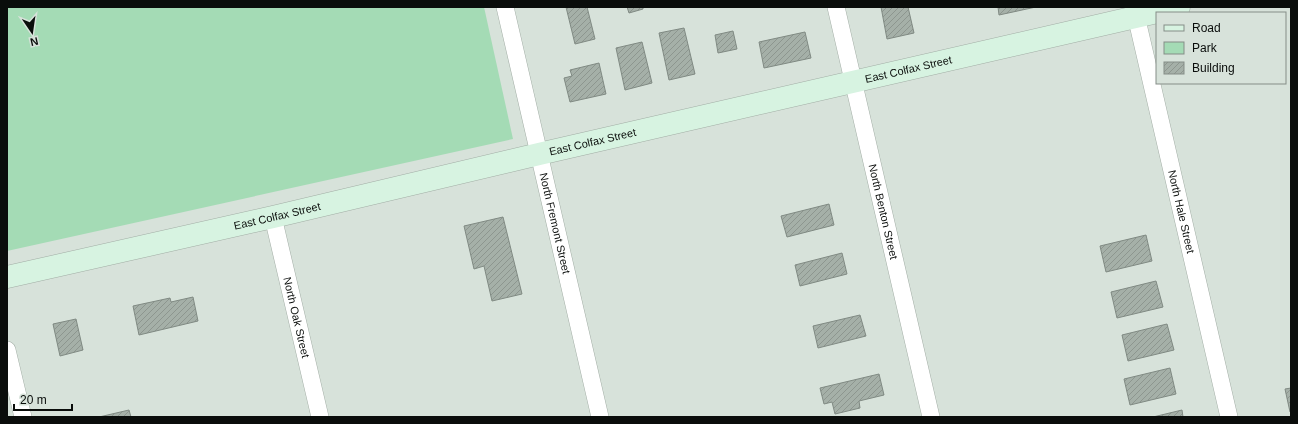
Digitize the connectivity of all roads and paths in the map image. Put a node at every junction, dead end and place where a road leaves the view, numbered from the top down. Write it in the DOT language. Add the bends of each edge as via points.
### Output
graph roads {
  1 [pos="505,7"];
  2 [pos="836,7"];
  3 [pos="1179,7"];
  4 [pos="1135,12"];
  5 [pos="853,82"];
  6 [pos="539,154"];
  7 [pos="273,217"];
  8 [pos="7,277"];
  9 [pos="7,350"];
  10 [pos="23,417"];
  11 [pos="320,417"];
  12 [pos="600,417"];
  13 [pos="931,417"];
  14 [pos="1229,417"];
  1 -- 6 [label="street, North Fremont Street"];
  2 -- 5 [label="street, North Benton Street"];
  3 -- 4 [label="street, East Colfax Street"];
  4 -- 5 [label="street, East Colfax Street"];
  4 -- 14 [label="street, North Hale Street"];
  5 -- 6 [label="street, East Colfax Street"];
  5 -- 13 [label="street, North Benton Street"];
  6 -- 7 [label="street, East Colfax Street"];
  6 -- 12 [label="street, North Fremont Street"];
  7 -- 8 [label="street, East Colfax Street"];
  7 -- 11 [label="street, North Oak Street"];
  9 -- 10 [label="street"];
}
